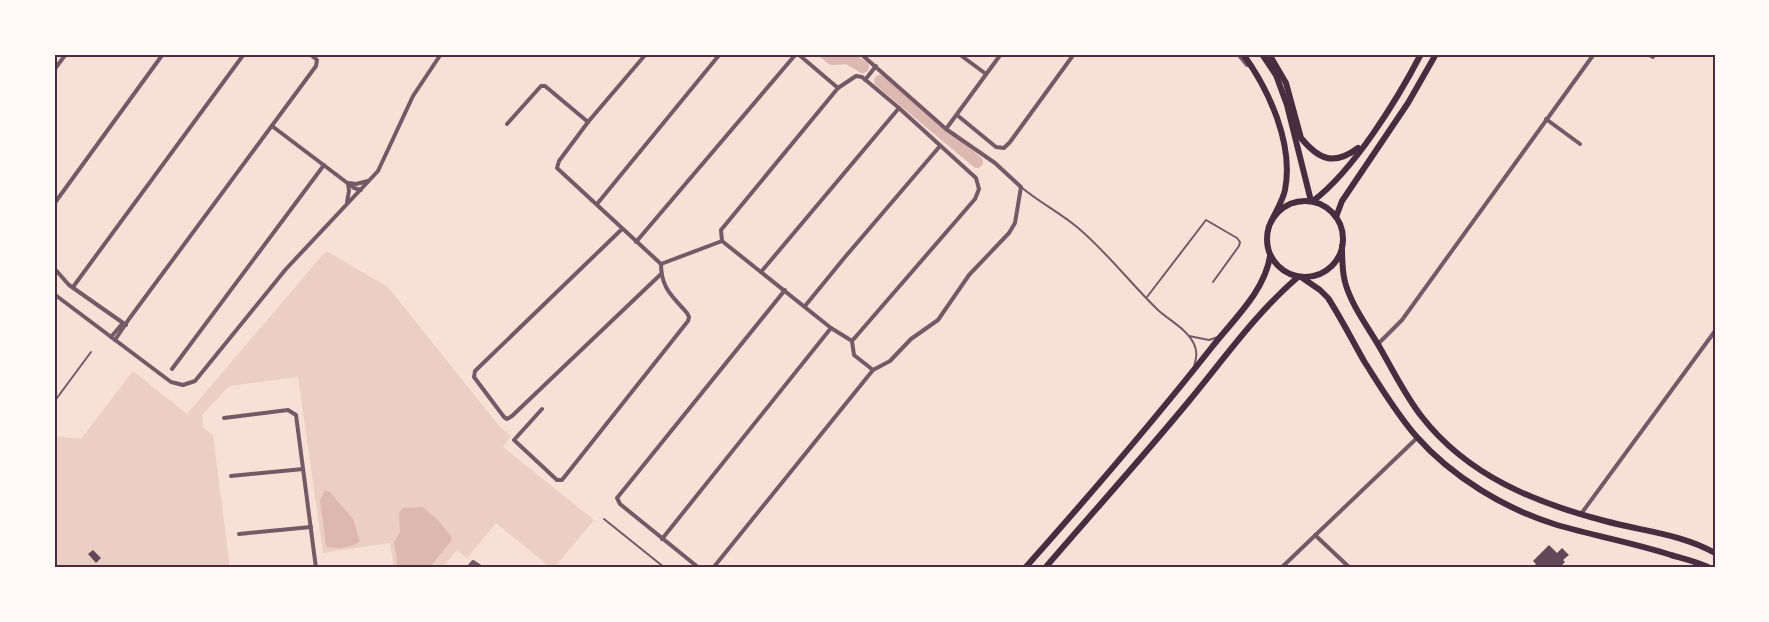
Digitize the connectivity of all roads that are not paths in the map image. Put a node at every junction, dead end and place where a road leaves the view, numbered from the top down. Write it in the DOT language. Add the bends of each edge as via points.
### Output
graph roads {
  1 [pos="66,54"];
  2 [pos="164,54"];
  3 [pos="244,54"];
  4 [pos="310,54"];
  5 [pos="441,54"];
  6 [pos="646,54"];
  7 [pos="720,54"];
  8 [pos="797,54"];
  9 [pos="861,54"];
  10 [pos="959,54"];
  11 [pos="1001,54"];
  12 [pos="1074,54"];
  13 [pos="1117,54"];
  14 [pos="1122,54"];
  15 [pos="1241,54"];
  16 [pos="1262,54"];
  17 [pos="1269,54"];
  18 [pos="1421,54"];
  19 [pos="1436,54"];
  20 [pos="1594,54"];
  21 [pos="1648,54"];
  22 [pos="1653,57"];
  23 [pos="876,66"];
  24 [pos="54,70"];
  25 [pos="986,74"];
  26 [pos="865,80"];
  27 [pos="838,88"];
  28 [pos="899,108"];
  29 [pos="957,115"];
  30 [pos="1546,119"];
  31 [pos="588,122"];
  32 [pos="507,124"];
  33 [pos="272,126"];
  34 [pos="946,129"];
  35 [pos="1364,144"];
  36 [pos="1580,144"];
  37 [pos="940,146"];
  38 [pos="324,165"];
  39 [pos="371,179"];
  40 [pos="347,183"];
  41 [pos="1021,187"];
  42 [pos="361,190"];
  43 [pos="1312,201"];
  44 [pos="54,204"];
  45 [pos="597,204"];
  46 [pos="345,206"];
  47 [pos="1336,217"];
  48 [pos="1272,220"];
  49 [pos="622,230"];
  50 [pos="722,241"];
  51 [pos="636,242"];
  52 [pos="1342,246"];
  53 [pos="1270,256"];
  54 [pos="661,264"];
  55 [pos="54,268"];
  56 [pos="761,272"];
  57 [pos="661,274"];
  58 [pos="1299,277"];
  59 [pos="1213,282"];
  60 [pos="73,287"];
  61 [pos="785,290"];
  62 [pos="54,294"];
  63 [pos="1146,298"];
  64 [pos="805,306"];
  65 [pos="124,324"];
  66 [pos="831,328"];
  67 [pos="1715,331"];
  68 [pos="1189,336"];
  69 [pos="1220,336"];
  70 [pos="111,337"];
  71 [pos="115,340"];
  72 [pos="852,341"];
  73 [pos="1378,344"];
  74 [pos="91,352"];
  75 [pos="172,369"];
  76 [pos="873,370"];
  77 [pos="1192,372"];
  78 [pos="54,402"];
  79 [pos="542,409"];
  80 [pos="224,418"];
  81 [pos="1418,438"];
  82 [pos="303,469"];
  83 [pos="231,476"];
  84 [pos="1581,515"];
  85 [pos="604,519"];
  86 [pos="311,528"];
  87 [pos="238,534"];
  88 [pos="1315,535"];
  89 [pos="662,539"];
  90 [pos="1715,553"];
  91 [pos="316,568"];
  92 [pos="468,568"];
  93 [pos="482,568"];
  94 [pos="665,568"];
  95 [pos="699,568"];
  96 [pos="713,568"];
  97 [pos="1025,568"];
  98 [pos="1046,568"];
  99 [pos="1281,568"];
  100 [pos="1350,568"];
  101 [pos="1710,568"];
  1 -- 24 [label="street"];
  2 -- 44 [label="street"];
  3 -- 60 [label="street"];
  4 -- 33 [label="street" via="318,62"];
  5 -- 39 [label="street" via="413,96"];
  6 -- 31 [label="street"];
  7 -- 45 [label="street"];
  8 -- 27 [label="street"];
  8 -- 51 [label="street"];
  9 -- 23 [label="street"];
  10 -- 25 [label="street"];
  11 -- 25 [label="street"];
  12 -- 29 [label="street" via="1004,148 996,147"];
  13 -- 14 [label="street"];
  15 -- 48 [label="main road" via="1266,94 1286,162 1285,191"];
  16 -- 43 [label="main road" via="1276,75 1287,105"];
  17 -- 35 [label="main road" via="1286,83 1301,138 1313,151 1337,159"];
  18 -- 35 [label="main road"];
  19 -- 47 [label="main road" via="1342,201"];
  20 -- 30 [label="street"];
  21 -- 22 [label="street"];
  23 -- 26 [label="street"];
  23 -- 34 [label="street"];
  25 -- 29 [label="street"];
  26 -- 27 [label="street" via="856,76"];
  26 -- 28 [label="street"];
  27 -- 50 [label="street" via="721,230"];
  28 -- 37 [label="street"];
  28 -- 56 [label="street"];
  29 -- 34 [label="street"];
  30 -- 36 [label="street"];
  30 -- 73 [label="street" via="1402,320"];
  31 -- 32 [label="street" via="541,86"];
  31 -- 45 [label="street" via="557,168"];
  33 -- 38 [label="street"];
  33 -- 65 [label="street"];
  34 -- 41 [label="street" via="995,163"];
  35 -- 43 [label="main road" via="1344,171"];
  37 -- 64 [label="street"];
  37 -- 72 [label="street" via="976,178 979,189 975,199"];
  38 -- 40 [label="street"];
  38 -- 75 [label="street"];
  39 -- 40 [label="street"];
  39 -- 42 [label="street"];
  40 -- 42 [label="street"];
  40 -- 46 [label="street" via="349,196"];
  41 -- 63 [label="lane" via="1076,226"];
  41 -- 76 [label="street" via="1015,224 1009,233 972,271 938,320 911,339 890,361"];
  42 -- 46 [label="street"];
  43 -- 47 [label="main road"];
  43 -- 48 [label="main road" via="1288,205"];
  45 -- 49 [label="street"];
  46 -- 71 [label="street" via="286,269 195,381 183,385 171,382"];
  47 -- 52 [label="main road" via="1342,231"];
  48 -- 53 [label="main road" via="1267,244"];
  49 -- 51 [label="street"];
  49 -- 57 [label="street" via="473,374 504,417"];
  50 -- 54 [label="street"];
  50 -- 56 [label="street"];
  51 -- 54 [label="street"];
  52 -- 58 [label="main road" via="1339,257 1323,273"];
  52 -- 73 [label="main road" via="1345,283"];
  53 -- 58 [label="main road" via="1285,272"];
  53 -- 69 [label="main road" via="1269,268 1257,291"];
  54 -- 57 [label="street"];
  55 -- 60 [label="street"];
  56 -- 61 [label="street"];
  57 -- 79 [label="street" via="666,290 687,313 688,321 562,480 557,480 514,441"];
  58 -- 81 [label="main road" via="1328,298 1369,369"];
  58 -- 98 [label="main road" via="1252,323"];
  59 -- 63 [label="lane" via="1240,242 1206,220"];
  60 -- 65 [label="street"];
  61 -- 64 [label="street"];
  61 -- 89 [label="street" via="617,498"];
  62 -- 70 [label="street"];
  63 -- 68 [label="lane"];
  64 -- 66 [label="street"];
  65 -- 70 [label="street"];
  65 -- 71 [label="street"];
  66 -- 72 [label="street"];
  66 -- 89 [label="street"];
  67 -- 84 [label="street"];
  68 -- 69 [label="lane" via="1209,340"];
  68 -- 77 [label="lane" via="1197,357"];
  69 -- 77 [label="main road"];
  70 -- 71 [label="street"];
  72 -- 76 [label="street" via="854,355"];
  73 -- 84 [label="main road" via="1422,416 1455,451 1483,473 1515,490"];
  74 -- 78 [label="lane"];
  76 -- 96 [label="street"];
  77 -- 97 [label="main road"];
  80 -- 82 [label="street" via="292,411 296,415"];
  81 -- 88 [label="street"];
  81 -- 101 [label="main road" via="1466,480 1524,513"];
  82 -- 83 [label="street"];
  82 -- 86 [label="street"];
  84 -- 90 [label="main road" via="1674,537"];
  85 -- 94 [label="lane"];
  86 -- 87 [label="street"];
  86 -- 91 [label="street"];
  88 -- 99 [label="street"];
  88 -- 100 [label="street"];
  89 -- 95 [label="street"];
  92 -- 93 [label="street" via="473,562"];
}
